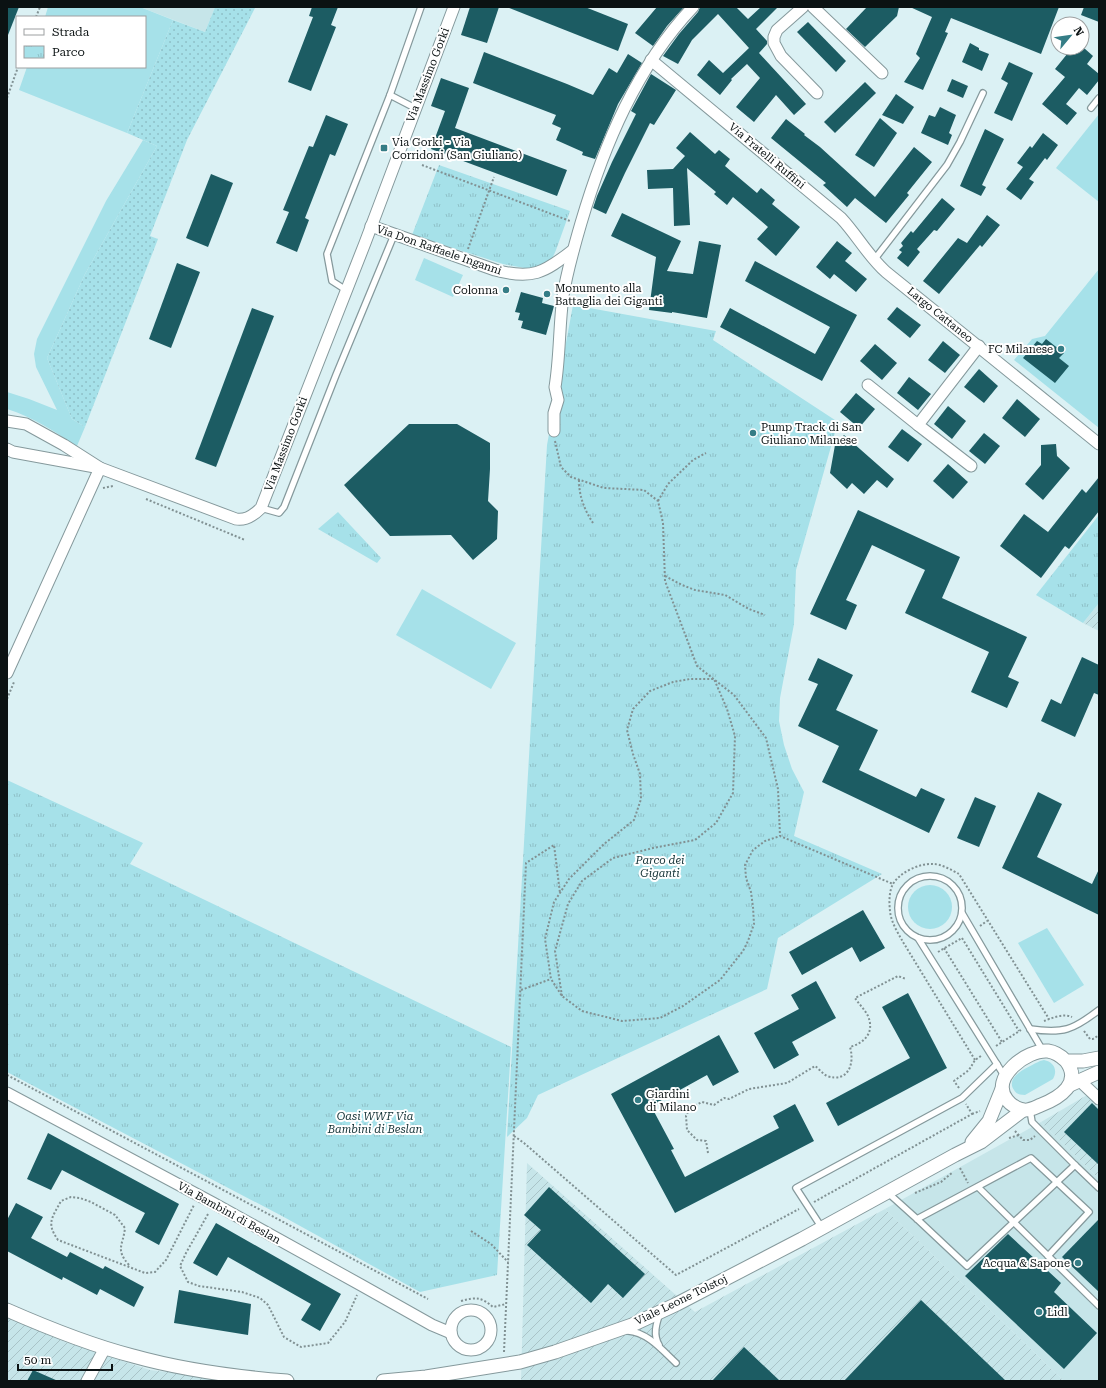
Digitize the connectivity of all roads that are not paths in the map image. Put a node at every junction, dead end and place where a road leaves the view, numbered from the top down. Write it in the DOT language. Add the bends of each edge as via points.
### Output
graph roads {
  1 [pos="421,7"];
  2 [pos="454,7"];
  3 [pos="693,7"];
  4 [pos="803,7"];
  5 [pos="813,7"];
  6 [pos="651,60"];
  7 [pos="882,73"];
  8 [pos="817,93"];
  9 [pos="983,93"];
  10 [pos="390,95"];
  11 [pos="1099,98"];
  12 [pos="415,108"];
  13 [pos="1091,108"];
  14 [pos="371,226"];
  15 [pos="394,235"];
  16 [pos="573,250"];
  17 [pos="874,260"];
  18 [pos="346,290"];
  19 [pos="979,346"];
  20 [pos="868,384"];
  21 [pos="7,421"];
  22 [pos="918,425"];
  23 [pos="554,431"];
  24 [pos="1099,444"];
  25 [pos="7,450"];
  26 [pos="971,466"];
  27 [pos="100,468"];
  28 [pos="261,508"];
  29 [pos="12,675"];
  30 [pos="962,914"];
  31 [pos="918,938"];
  32 [pos="1099,1010"];
  33 [pos="1030,1030"];
  34 [pos="1043,1051"];
  35 [pos="1099,1058"];
  36 [pos="1066,1061"];
  37 [pos="997,1064"];
  38 [pos="1099,1072"];
  39 [pos="1004,1083"];
  40 [pos="1075,1083"];
  41 [pos="7,1093"];
  42 [pos="1099,1099"];
  43 [pos="1026,1109"];
  44 [pos="955,1155"];
  45 [pos="1075,1165"];
  46 [pos="1056,1182"];
  47 [pos="978,1187"];
  48 [pos="1099,1188"];
  49 [pos="887,1192"];
  50 [pos="918,1219"];
  51 [pos="1014,1222"];
  52 [pos="822,1228"];
  53 [pos="1048,1256"];
  54 [pos="1099,1306"];
  55 [pos="7,1310"];
  56 [pos="661,1312"];
  57 [pos="617,1330"];
  58 [pos="451,1333"];
  59 [pos="105,1348"];
  60 [pos="661,1349"];
  61 [pos="676,1363"];
  62 [pos="87,1381"];
  63 [pos="287,1381"];
  64 [pos="383,1381"];
  1 -- 10 [label="lane"];
  2 -- 12 [label="street, Via Massimo Gorki"];
  3 -- 6 [label="street" via="669,34"];
  4 -- 8 [label="street" via="777,30 774,43 781,56"];
  5 -- 7 [label="street"];
  6 -- 16 [label="street" via="611,136 594,180"];
  6 -- 17 [label="street, Via Fratelli Ruffini" via="841,218"];
  9 -- 17 [label="lane" via="947,165"];
  10 -- 12 [label="lane"];
  10 -- 18 [label="lane" via="328,254 332,281"];
  11 -- 13 [label="lane"];
  12 -- 14 [label="street, Via Massimo Gorki"];
  14 -- 15 [label="street, Via Don Raffaele Inganni"];
  14 -- 18 [label="street, Via Massimo Gorki"];
  15 -- 16 [label="street, Via Don Raffaele Inganni" via="511,274 527,275 549,268"];
  15 -- 28 [label="lane" via="284,507 279,513"];
  16 -- 23 [label="street" via="563,298"];
  17 -- 19 [label="street, Largo Cattaneo"];
  18 -- 28 [label="street, Via Massimo Gorki"];
  19 -- 22 [label="street"];
  19 -- 24 [label="street, Largo Cattaneo"];
  20 -- 22 [label="street"];
  21 -- 27 [label="street" via="26,424"];
  22 -- 26 [label="street"];
  25 -- 27 [label="street"];
  27 -- 28 [label="street" via="236,520 244,520"];
  27 -- 29 [label="street"];
  30 -- 31 [label="lane" via="953,930 946,936 927,940"];
  30 -- 31 [label="lane" via="960,897 950,884 935,877 925,876 915,880 901,894 898,904 902,924"];
  30 -- 33 [label="lane"];
  31 -- 37 [label="lane"];
  32 -- 33 [label="lane" via="1067,1029 1049,1032"];
  33 -- 34 [label="lane"];
  34 -- 36 [label="street" via="1056,1054"];
  34 -- 39 [label="street, Viale Leone Tolstoj" via="1018,1062 1010,1069"];
  35 -- 36 [label="street"];
  36 -- 40 [label="street"];
  37 -- 39 [label="lane"];
  37 -- 52 [label="lane" via="962,1098 796,1188"];
  38 -- 40 [label="street, Viale Leone Tolstoj"];
  39 -- 43 [label="street" via="1004,1096 1009,1102"];
  39 -- 44 [label="street, Viale Leone Tolstoj" via="985,1126 972,1142"];
  40 -- 42 [label="street"];
  40 -- 43 [label="street, Viale Leone Tolstoj" via="1056,1098"];
  41 -- 58 [label="street, Via Bambini di Beslan"];
  43 -- 44 [label="street, Viale Leone Tolstoj" via="981,1142"];
  43 -- 45 [label="lane" via="1032,1122"];
  44 -- 49 [label="street, Viale Leone Tolstoj"];
  45 -- 46 [label="lane"];
  45 -- 48 [label="lane"];
  46 -- 47 [label="lane" via="1031,1158"];
  46 -- 51 [label="lane"];
  46 -- 53 [label="lane" via="1089,1212"];
  47 -- 50 [label="lane"];
  47 -- 51 [label="lane"];
  49 -- 50 [label="lane"];
  49 -- 52 [label="street, Viale Leone Tolstoj"];
  50 -- 51 [label="lane" via="967,1266"];
  51 -- 53 [label="lane"];
  52 -- 56 [label="street, Viale Leone Tolstoj"];
  53 -- 54 [label="lane"];
  55 -- 59 [label="street"];
  56 -- 57 [label="street, Viale Leone Tolstoj"];
  56 -- 60 [label="lane" via="655,1334"];
  57 -- 60 [label="lane" via="639,1333"];
  57 -- 64 [label="street, Viale Leone Tolstoj" via="556,1352 504,1366"];
  59 -- 62 [label="street"];
  59 -- 63 [label="street" via="154,1362 202,1371"];
  60 -- 61 [label="lane"];
}
